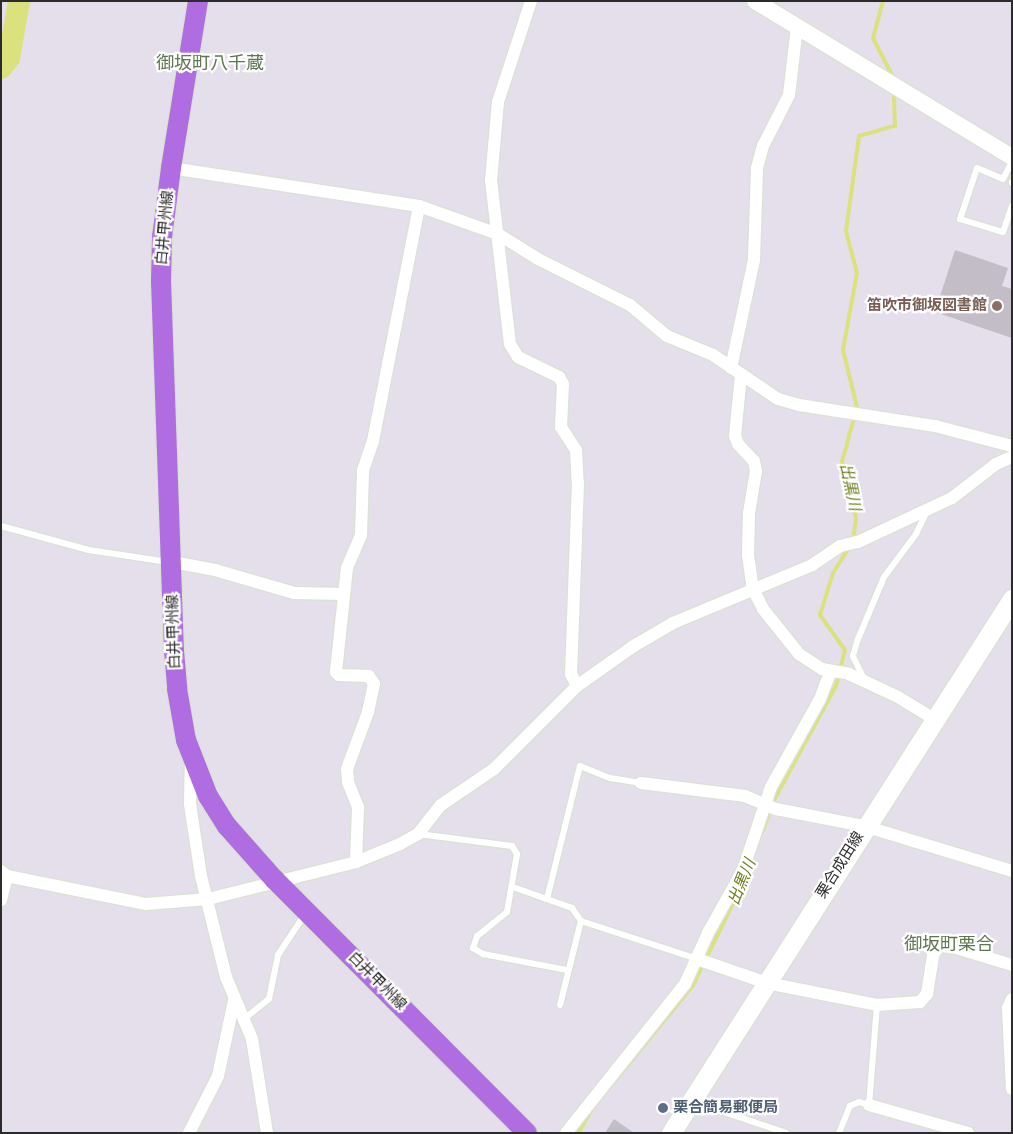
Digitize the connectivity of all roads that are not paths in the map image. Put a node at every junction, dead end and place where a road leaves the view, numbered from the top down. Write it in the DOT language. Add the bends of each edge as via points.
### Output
graph roads {
  1 [pos="198,1"];
  2 [pos="531,1"];
  3 [pos="755,1"];
  4 [pos="797,27"];
  5 [pos="1012,157"];
  6 [pos="1012,162"];
  7 [pos="171,168"];
  8 [pos="419,206"];
  9 [pos="1012,206"];
  10 [pos="498,234"];
  11 [pos="736,371"];
  12 [pos="1012,446"];
  13 [pos="1012,457"];
  14 [pos="928,509"];
  15 [pos="1,526"];
  16 [pos="172,562"];
  17 [pos="753,590"];
  18 [pos="343,594"];
  19 [pos="1012,599"];
  20 [pos="831,671"];
  21 [pos="866,682"];
  22 [pos="577,686"];
  23 [pos="934,719"];
  24 [pos="191,757"];
  25 [pos="641,783"];
  26 [pos="771,807"];
  27 [pos="864,826"];
  28 [pos="418,834"];
  29 [pos="356,862"];
  30 [pos="1012,871"];
  31 [pos="4,874"];
  32 [pos="275,880"];
  33 [pos="513,887"];
  34 [pos="208,899"];
  35 [pos="546,899"];
  36 [pos="1,900"];
  37 [pos="307,911"];
  38 [pos="581,921"];
  39 [pos="697,959"];
  40 [pos="1012,965"];
  41 [pos="567,970"];
  42 [pos="767,983"];
  43 [pos="1012,999"];
  44 [pos="234,1001"];
  45 [pos="560,1005"];
  46 [pos="877,1005"];
  47 [pos="244,1019"];
  48 [pos="1012,1089"];
  49 [pos="691,1101"];
  50 [pos="869,1105"];
  51 [pos="188,1133"];
  52 [pos="267,1133"];
  53 [pos="527,1133"];
  54 [pos="566,1133"];
  55 [pos="671,1133"];
  56 [pos="786,1133"];
  57 [pos="839,1133"];
  58 [pos="968,1133"];
  1 -- 7 [label="main road, 白井甲州線"];
  2 -- 10 [label="street" via="494,124 491,180"];
  3 -- 4 [label="street"];
  4 -- 5 [label="street"];
  4 -- 11 [label="street" via="789,95 763,146 758,168 754,260"];
  6 -- 9 [label="lane" via="1004,179 977,168 960,219 1003,232"];
  7 -- 8 [label="street"];
  7 -- 16 [label="main road, 白井甲州線" via="162,236 161,281"];
  8 -- 10 [label="street"];
  8 -- 18 [label="street" via="375,432 363,470 361,535 347,568"];
  10 -- 11 [label="street" via="538,259 630,306 667,336 713,355"];
  10 -- 22 [label="street" via="510,344 518,357 559,377 563,384 561,427 576,450 578,483 571,674"];
  11 -- 12 [label="street" via="778,399 936,426"];
  11 -- 17 [label="street" via="735,436 754,461 756,471 749,513 748,554"];
  13 -- 14 [label="street" via="996,464 952,498"];
  14 -- 17 [label="street" via="858,542 842,546 812,565"];
  14 -- 21 [label="lane" via="916,534 886,572 858,639 853,656"];
  15 -- 16 [label="lane" via="89,550"];
  16 -- 18 [label="street" via="215,570 294,593"];
  16 -- 24 [label="main road, 白井甲州線" via="177,689"];
  17 -- 20 [label="street" via="763,609 799,654"];
  17 -- 22 [label="street" via="673,623"];
  18 -- 29 [label="street" via="336,672 339,675 369,676 374,684 348,769 348,782 358,807"];
  19 -- 23 [label="main road, 栗合成田線"];
  20 -- 21 [label="street"];
  20 -- 26 [label="street" via="820,699 771,786"];
  21 -- 23 [label="street"];
  22 -- 28 [label="street" via="494,769 441,805"];
  23 -- 27 [label="main road, 栗合成田線"];
  24 -- 32 [label="main road, 白井甲州線" via="218,814"];
  24 -- 34 [label="street" via="192,823"];
  25 -- 26 [label="street" via="745,796"];
  25 -- 35 [label="lane" via="610,778 580,766"];
  26 -- 27 [label="street"];
  26 -- 39 [label="street"];
  27 -- 30 [label="street"];
  27 -- 42 [label="main road, 栗合成田線"];
  28 -- 29 [label="street"];
  28 -- 33 [label="lane" via="512,846 517,854"];
  29 -- 32 [label="street"];
  31 -- 34 [label="street" via="146,904"];
  31 -- 36 [label="street"];
  32 -- 34 [label="street"];
  32 -- 37 [label="main road, 白井甲州線"];
  33 -- 35 [label="lane"];
  33 -- 41 [label="lane" via="507,912 477,936 473,948 483,954"];
  34 -- 44 [label="street"];
  35 -- 38 [label="lane" via="572,908"];
  37 -- 47 [label="lane" via="278,955 269,999"];
  37 -- 53 [label="main road, 白井甲州線"];
  38 -- 39 [label="lane"];
  38 -- 41 [label="lane"];
  39 -- 42 [label="street"];
  39 -- 54 [label="street" via="678,994"];
  40 -- 46 [label="street" via="953,947 939,946 933,955 927,994 920,1002"];
  41 -- 45 [label="lane"];
  42 -- 46 [label="street"];
  42 -- 49 [label="main road, 栗合成田線"];
  43 -- 48 [label="street" via="1008,1008"];
  44 -- 47 [label="street"];
  44 -- 51 [label="street" via="218,1076"];
  46 -- 50 [label="lane"];
  47 -- 52 [label="street" via="255,1054"];
  49 -- 55 [label="main road, 栗合成田線"];
  49 -- 56 [label="lane"];
  50 -- 57 [label="lane" via="860,1102 850,1106"];
  50 -- 58 [label="street"];
}
